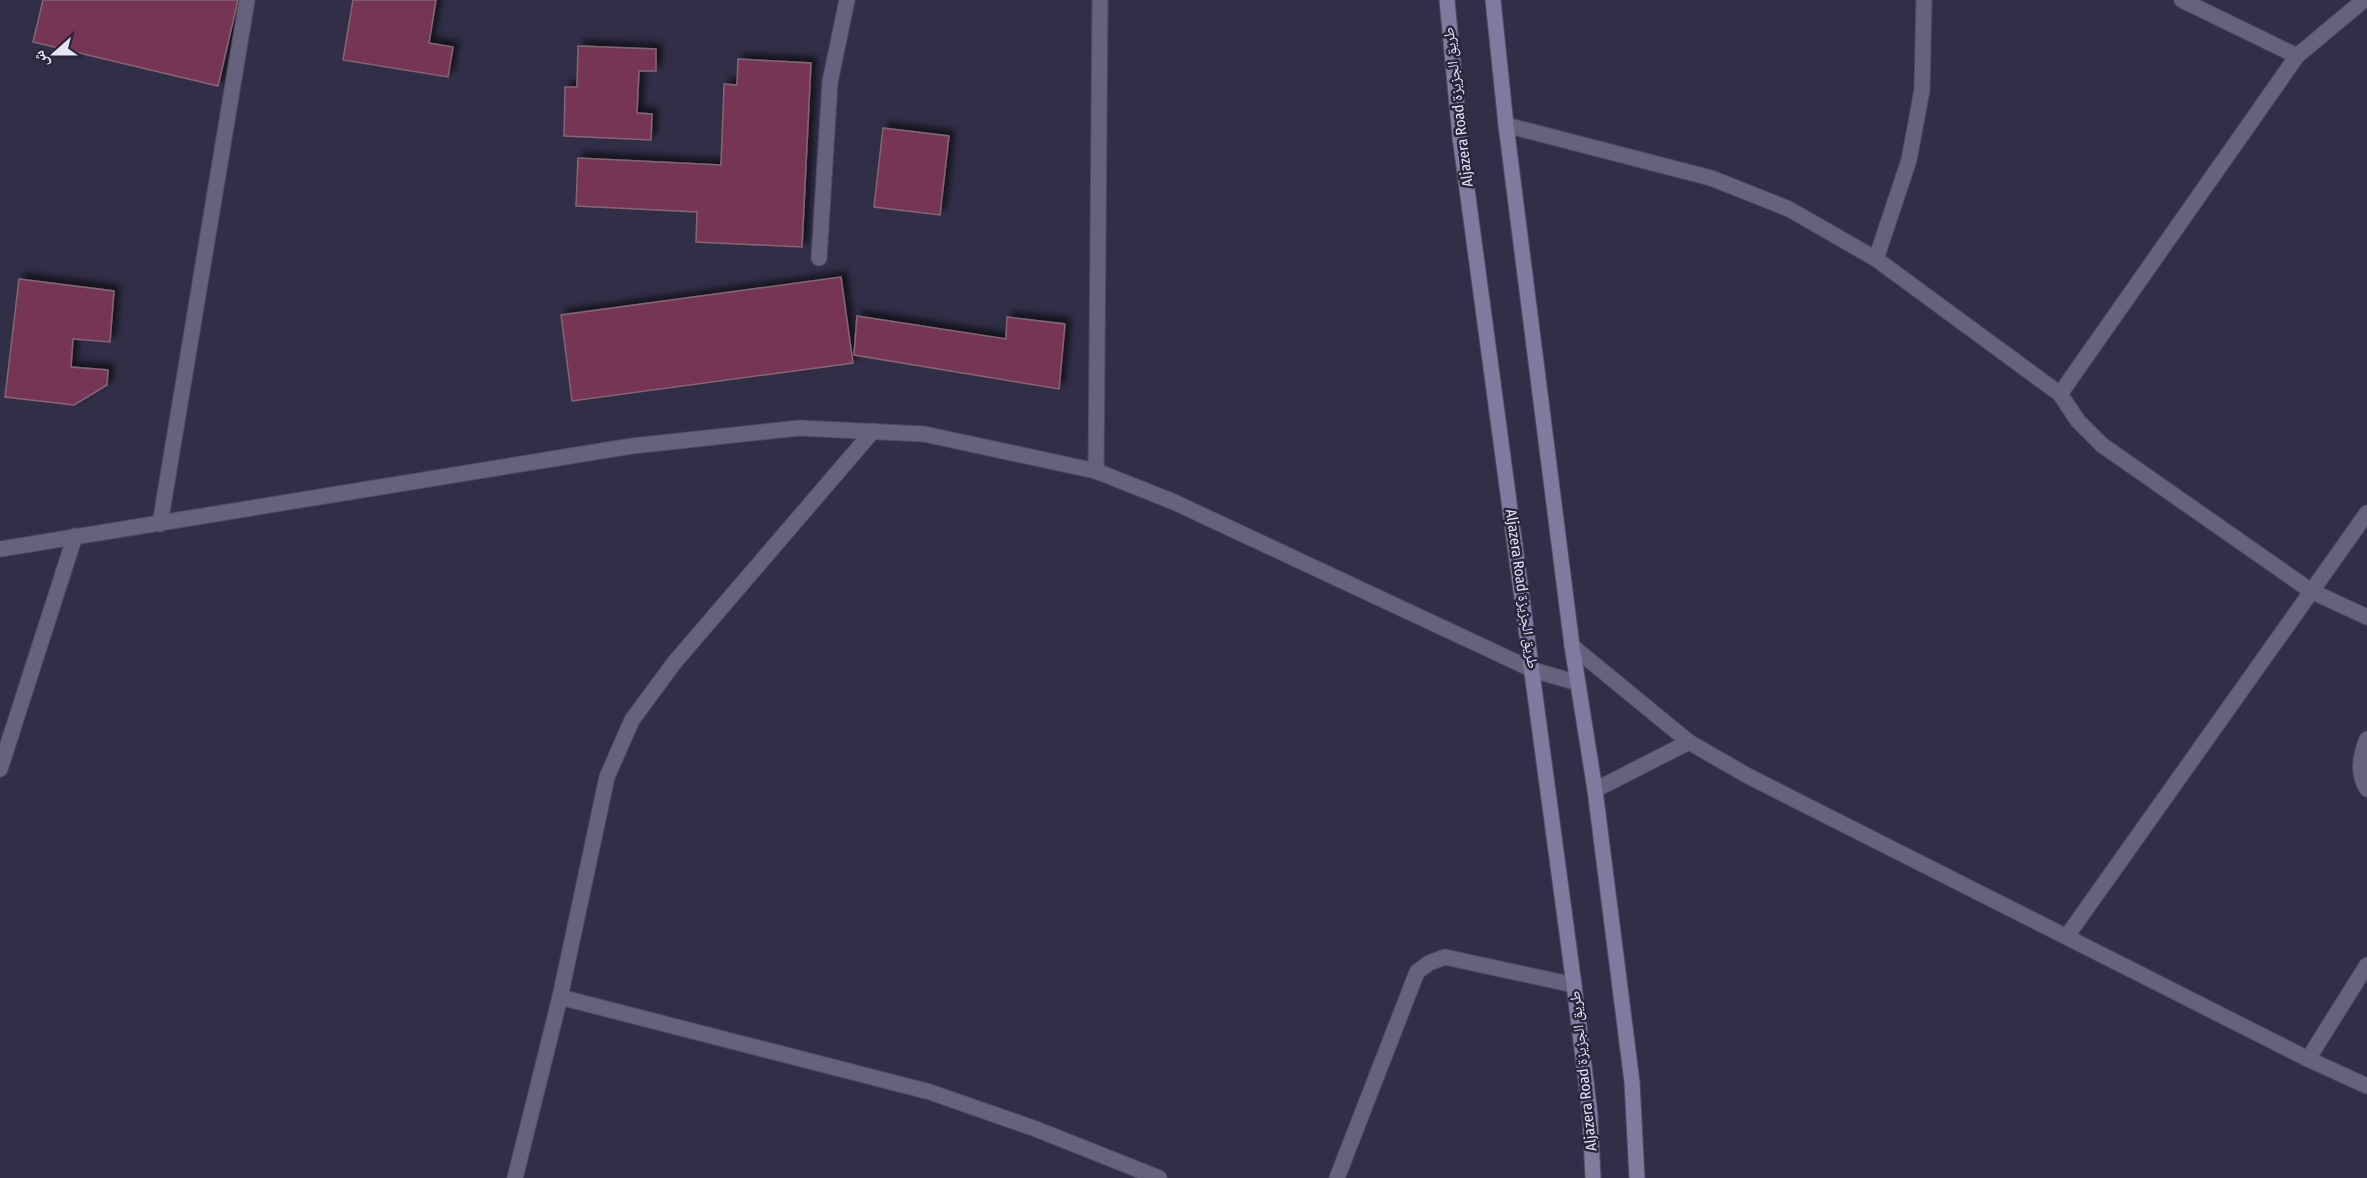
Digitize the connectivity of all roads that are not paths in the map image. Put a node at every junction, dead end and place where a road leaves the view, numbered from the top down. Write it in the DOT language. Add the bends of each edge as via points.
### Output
graph roads {
  1 [pos="247,0"];
  2 [pos="847,0"];
  3 [pos="1100,0"];
  4 [pos="1447,0"];
  5 [pos="1493,0"];
  6 [pos="1924,0"];
  7 [pos="2182,0"];
  8 [pos="2364,0"];
  9 [pos="2297,56"];
  10 [pos="1506,125"];
  11 [pos="819,258"];
  12 [pos="1876,259"];
  13 [pos="2060,394"];
  14 [pos="873,431"];
  15 [pos="1096,471"];
  16 [pos="2367,513"];
  17 [pos="160,524"];
  18 [pos="75,536"];
  19 [pos="0,549"];
  20 [pos="2311,591"];
  21 [pos="2367,617"];
  22 [pos="1572,646"];
  23 [pos="1533,670"];
  24 [pos="1578,683"];
  25 [pos="2367,739"];
  26 [pos="1689,742"];
  27 [pos="0,769"];
  28 [pos="2367,789"];
  29 [pos="1595,790"];
  30 [pos="2067,936"];
  31 [pos="2367,965"];
  32 [pos="1574,985"];
  33 [pos="560,997"];
  34 [pos="2308,1059"];
  35 [pos="2367,1086"];
  36 [pos="515,1178"];
  37 [pos="1160,1178"];
  38 [pos="1336,1178"];
  39 [pos="1593,1178"];
  40 [pos="1637,1178"];
  1 -- 17 [label="street"];
  2 -- 11 [label="street" via="830,82"];
  3 -- 15 [label="street"];
  4 -- 23 [label="main road, Aljazera Road طريق الجزيزة" via="1460,138"];
  5 -- 10 [label="main road"];
  6 -- 12 [label="street" via="1922,90 1911,148"];
  7 -- 9 [label="street"];
  8 -- 9 [label="street"];
  9 -- 13 [label="street"];
  10 -- 12 [label="street" via="1711,178 1790,209"];
  10 -- 22 [label="main road"];
  12 -- 13 [label="street"];
  13 -- 20 [label="street" via="2078,421 2102,445"];
  14 -- 15 [label="street" via="924,434"];
  14 -- 17 [label="street" via="799,428 632,446"];
  14 -- 33 [label="street" via="674,663 632,720 607,777"];
  15 -- 23 [label="street" via="1174,502"];
  16 -- 20 [label="street"];
  17 -- 18 [label="street"];
  18 -- 19 [label="street"];
  18 -- 27 [label="street"];
  20 -- 21 [label="street"];
  20 -- 30 [label="street"];
  22 -- 24 [label="main road"];
  22 -- 26 [label="street"];
  23 -- 24 [label="street"];
  23 -- 32 [label="main road, Aljazera Road طريق الجزيزة"];
  24 -- 29 [label="main road"];
  25 -- 28 [label="street" via="2360,759 2361,779"];
  26 -- 29 [label="street"];
  26 -- 30 [label="street" via="1748,776"];
  29 -- 40 [label="main road" via="1632,1082"];
  30 -- 34 [label="street"];
  31 -- 34 [label="street"];
  32 -- 38 [label="street" via="1445,957 1417,972"];
  32 -- 39 [label="main road, Aljazera Road طريق الجزيزة" via="1590,1113"];
  33 -- 36 [label="street"];
  33 -- 37 [label="street" via="930,1092"];
  34 -- 35 [label="street"];
}
